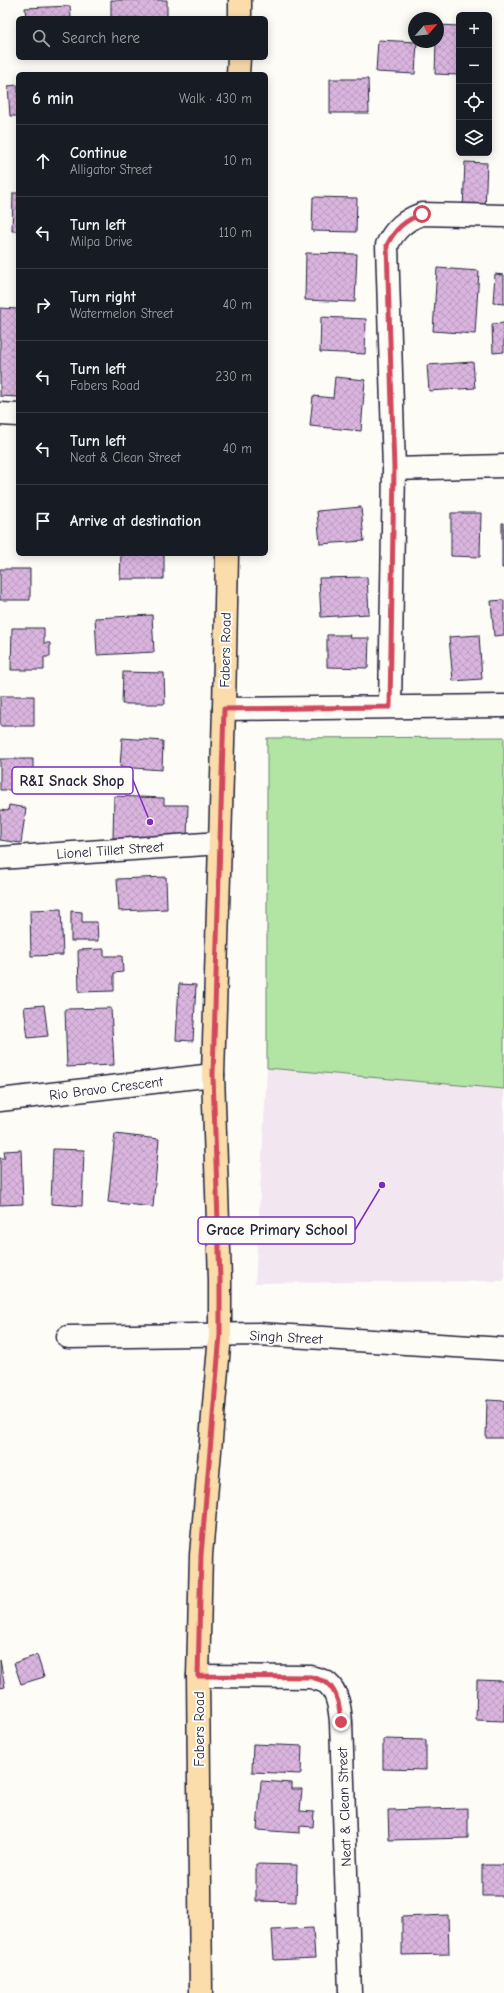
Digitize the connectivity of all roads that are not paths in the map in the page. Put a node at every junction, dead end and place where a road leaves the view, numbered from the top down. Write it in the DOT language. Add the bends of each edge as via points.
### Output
graph roads {
  1 [pos="240,0"];
  2 [pos="240,16"];
  3 [pos="238,60"];
  4 [pos="238,72"];
  5 [pos="504,216"];
  6 [pos="0,414"];
  7 [pos="16,415"];
  8 [pos="504,466"];
  9 [pos="394,469"];
  10 [pos="227,556"];
  11 [pos="504,706"];
  12 [pos="390,707"];
  13 [pos="224,709"];
  14 [pos="220,842"];
  15 [pos="0,858"];
  16 [pos="213,1075"];
  17 [pos="0,1100"];
  18 [pos="220,1335"];
  19 [pos="68,1337"];
  20 [pos="504,1349"];
  21 [pos="198,1676"];
  22 [pos="201,1993"];
  23 [pos="350,1993"];
  1 -- 2 [label="main road"];
  3 -- 4 [label="main road"];
  5 -- 9 [label="street" via="422,214 402,224 393,232 387,245"];
  6 -- 7 [label="street"];
  8 -- 9 [label="street"];
  9 -- 12 [label="street"];
  10 -- 13 [label="main road, Fabers Road"];
  11 -- 12 [label="street"];
  12 -- 13 [label="street"];
  13 -- 14 [label="main road, Fabers Road"];
  14 -- 15 [label="street, Lionel Tillet Street"];
  14 -- 16 [label="main road, Fabers Road"];
  16 -- 17 [label="street, Rio Bravo Crescent"];
  16 -- 18 [label="main road, Fabers Road"];
  18 -- 19 [label="street, Singh Street"];
  18 -- 20 [label="street, Singh Street" via="258,1334"];
  18 -- 21 [label="main road, Fabers Road" via="201,1555"];
  21 -- 22 [label="main road, Fabers Road"];
  21 -- 23 [label="street, Neat & Clean Street" via="311,1677 326,1682 335,1694 341,1722"];
}
